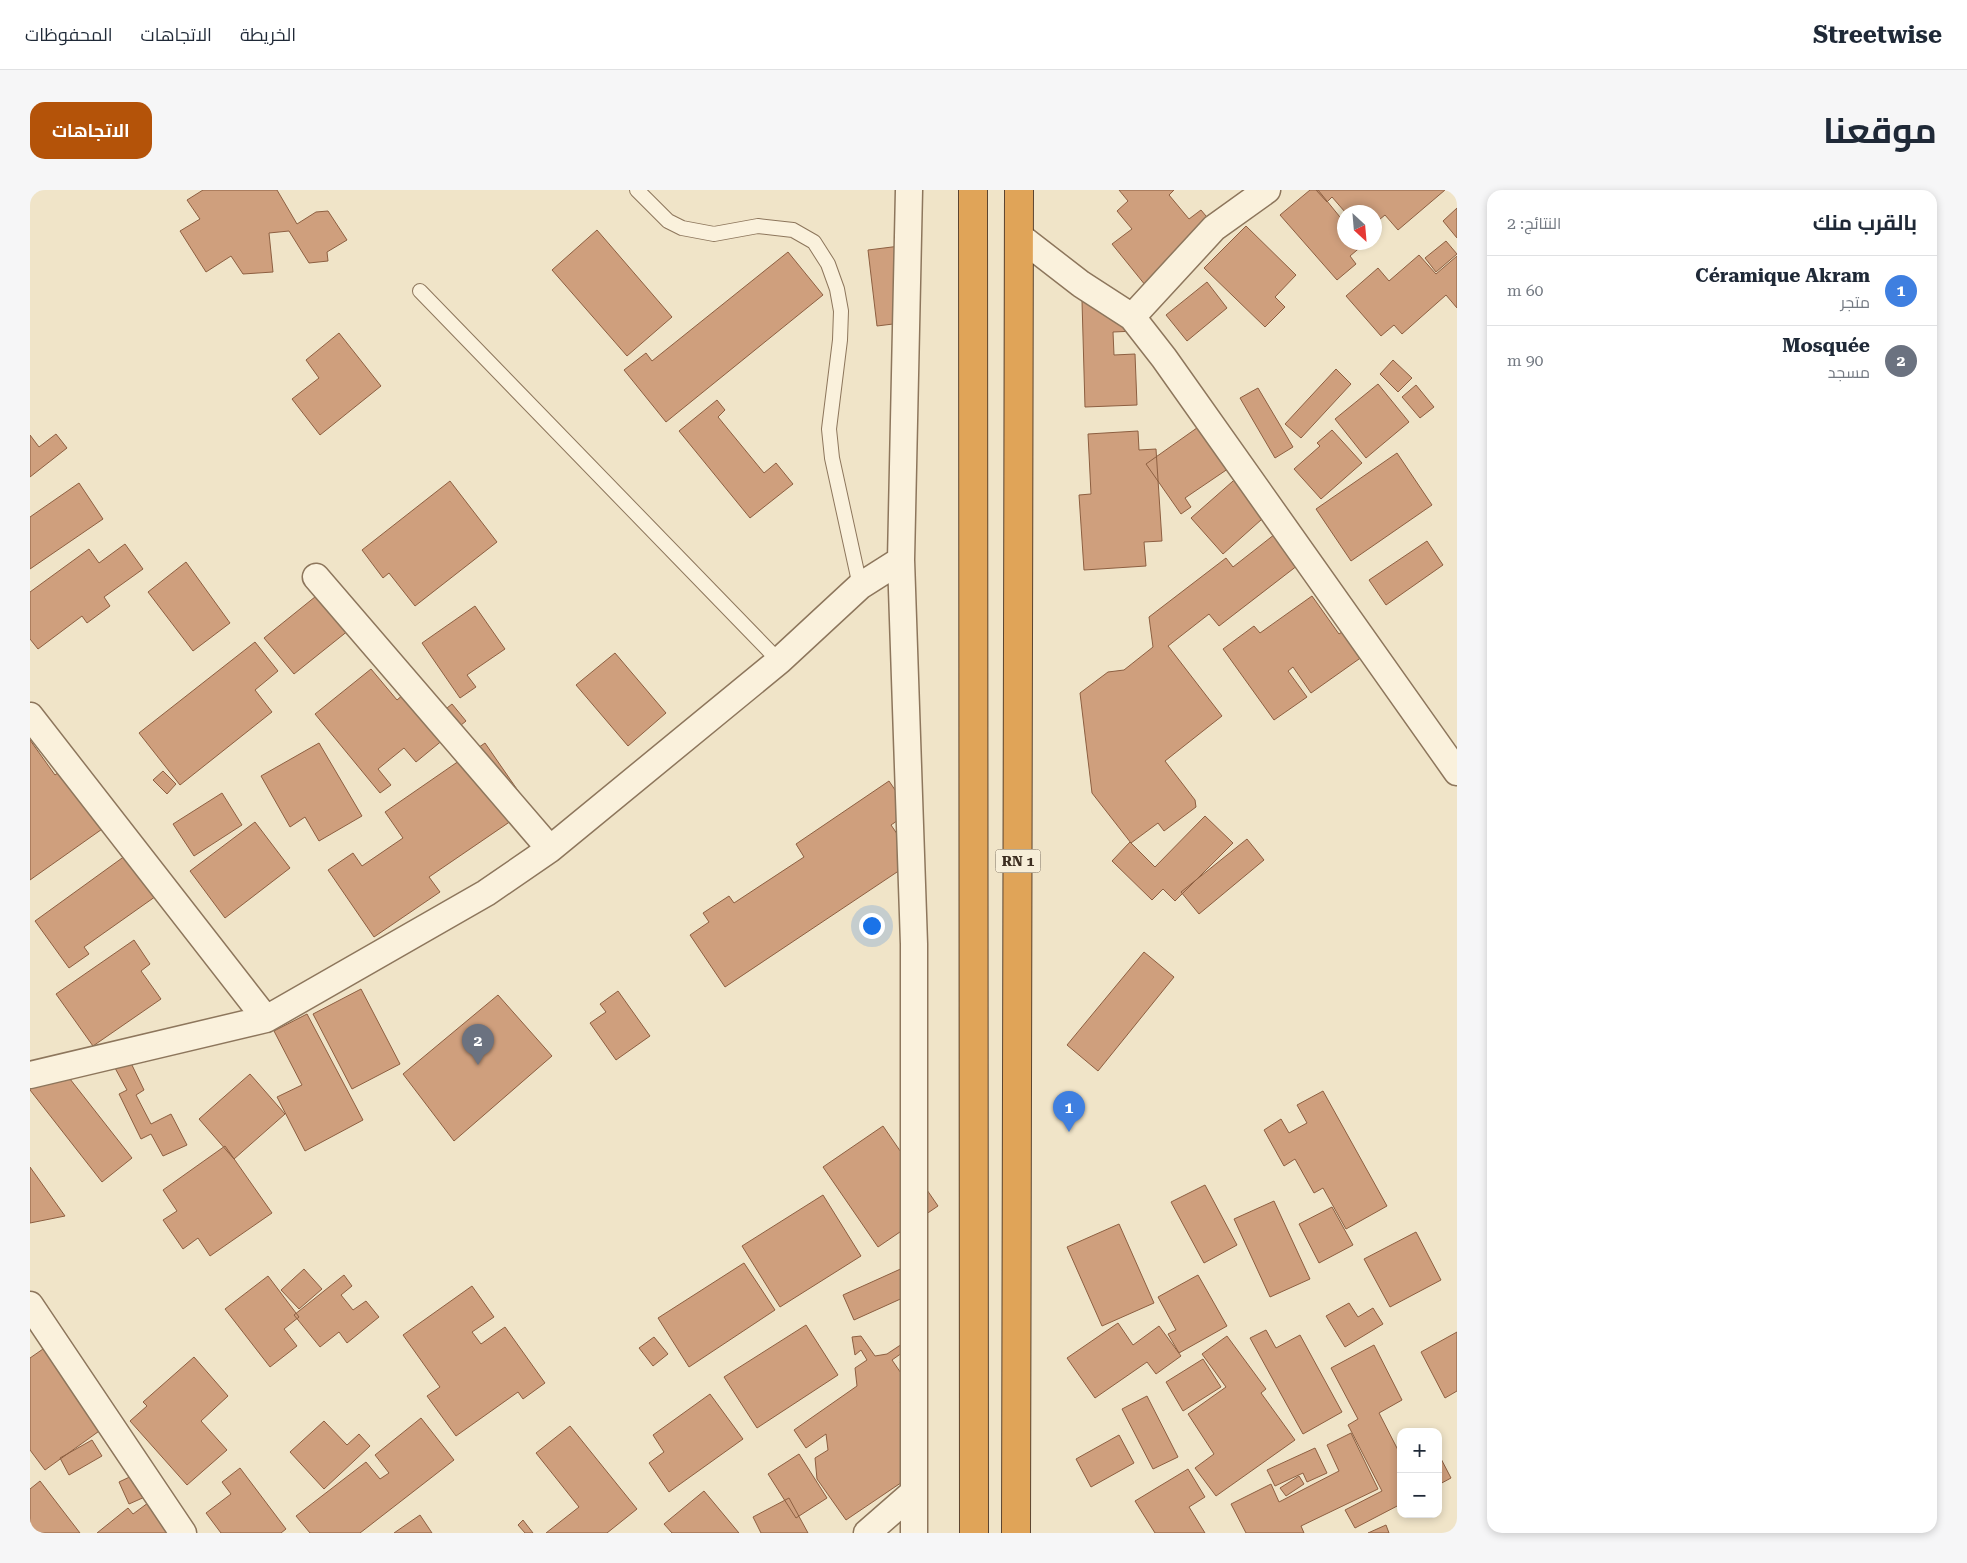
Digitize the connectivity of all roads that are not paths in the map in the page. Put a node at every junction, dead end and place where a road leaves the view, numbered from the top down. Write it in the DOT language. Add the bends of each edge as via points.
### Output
graph roads {
  1 [pos="637,190"];
  2 [pos="909,190"];
  3 [pos="974,190"];
  4 [pos="1019,190"];
  5 [pos="1267,190"];
  6 [pos="1019,236"];
  7 [pos="420,291"];
  8 [pos="1132,317"];
  9 [pos="901,560"];
  10 [pos="316,577"];
  11 [pos="860,586"];
  12 [pos="779,661"];
  13 [pos="30,716"];
  14 [pos="1457,772"];
  15 [pos="550,849"];
  16 [pos="266,1019"];
  17 [pos="30,1075"];
  18 [pos="30,1305"];
  19 [pos="914,1492"];
  20 [pos="183,1533"];
  21 [pos="866,1533"];
  22 [pos="914,1533"];
  23 [pos="974,1533"];
  24 [pos="1016,1533"];
  1 -- 11 [label="lane" via="668,221 682,228 714,234 758,226 793,230 814,242 828,264 841,311 828,429"];
  2 -- 9 [label="street"];
  3 -- 23 [label="highway, RN 1"];
  4 -- 6 [label="highway, RN 1"];
  5 -- 8 [label="street" via="1214,228"];
  6 -- 8 [label="street" via="1081,284"];
  6 -- 24 [label="highway, RN 1"];
  7 -- 12 [label="lane"];
  8 -- 14 [label="street"];
  9 -- 11 [label="street"];
  9 -- 19 [label="street" via="914,944"];
  10 -- 15 [label="street"];
  11 -- 12 [label="street"];
  12 -- 15 [label="street"];
  13 -- 16 [label="street"];
  15 -- 16 [label="street" via="486,893"];
  16 -- 17 [label="street"];
  18 -- 20 [label="street"];
  19 -- 21 [label="street"];
  19 -- 22 [label="street"];
}
